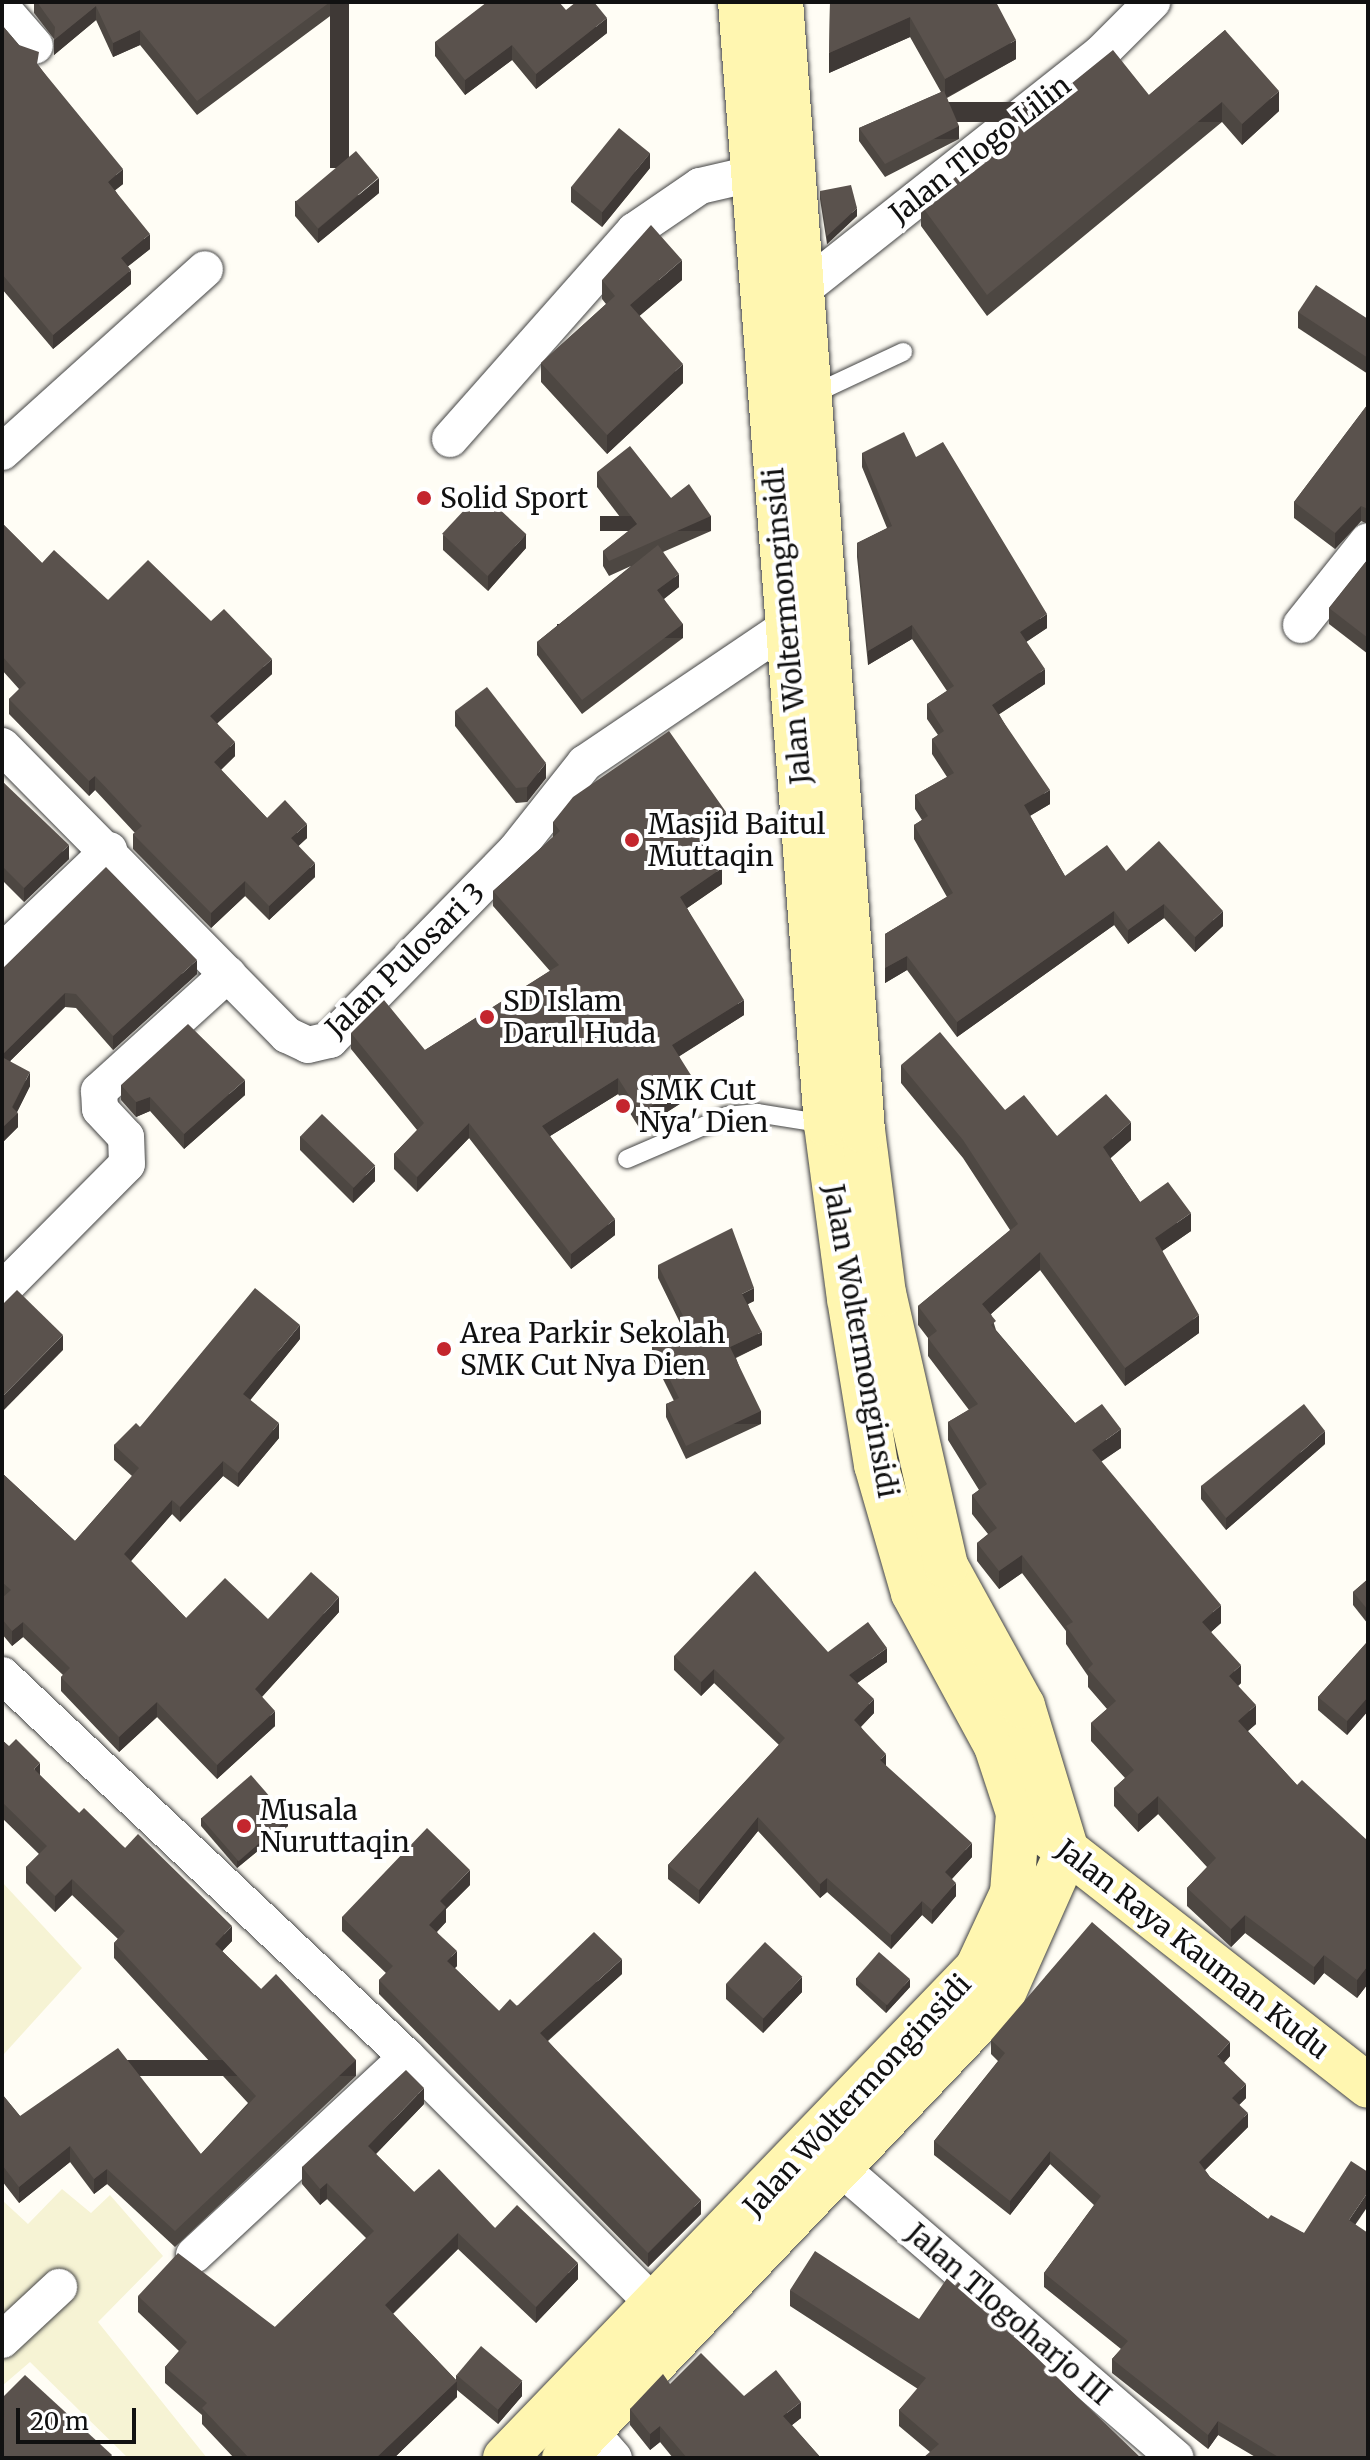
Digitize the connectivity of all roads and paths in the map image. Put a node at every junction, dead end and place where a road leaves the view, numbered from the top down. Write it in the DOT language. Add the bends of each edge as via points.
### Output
graph roads {
  1 [pos="740,2"];
  2 [pos="781,2"];
  3 [pos="1152,2"];
  4 [pos="2,8"];
  5 [pos="35,46"];
  6 [pos="752,174"];
  7 [pos="205,269"];
  8 [pos="802,290"];
  9 [pos="903,352"];
  10 [pos="810,395"];
  11 [pos="768,409"];
  12 [pos="450,439"];
  13 [pos="2,452"];
  14 [pos="1368,541"];
  15 [pos="1301,625"];
  16 [pos="788,626"];
  17 [pos="2,746"];
  18 [pos="109,850"];
  19 [pos="2,952"];
  20 [pos="228,974"];
  21 [pos="844,1128"];
  22 [pos="627,1159"];
  23 [pos="2,1290"];
  24 [pos="2,1675"];
  25 [pos="1018,1813"];
  26 [pos="1067,1851"];
  27 [pos="407,2057"];
  28 [pos="1368,2086"];
  29 [pos="843,2170"];
  30 [pos="194,2255"];
  31 [pos="59,2287"];
  32 [pos="657,2307"];
  33 [pos="2,2340"];
  34 [pos="590,2449"];
  35 [pos="505,2458"];
  36 [pos="1176,2458"];
  1 -- 6 [label="main road, Jalan Woltermonginsidi"];
  2 -- 8 [label="main road, Jalan Woltermonginsidi"];
  3 -- 8 [label="street, Jalan Tlogo Lilin" via="1100,54"];
  4 -- 5 [label="street"];
  6 -- 11 [label="main road, Jalan Woltermonginsidi"];
  6 -- 12 [label="street" via="700,186 634,231"];
  7 -- 13 [label="street"];
  8 -- 10 [label="main road, Jalan Woltermonginsidi"];
  9 -- 10 [label="lane"];
  10 -- 11 [label="lane"];
  10 -- 21 [label="main road, Jalan Woltermonginsidi"];
  11 -- 16 [label="main road, Jalan Woltermonginsidi"];
  14 -- 15 [label="street"];
  16 -- 20 [label="street, Jalan Pulosari 3" via="585,763 516,850 330,1040 308,1045 287,1035"];
  16 -- 21 [label="main road, Jalan Woltermonginsidi"];
  17 -- 18 [label="street, Jalan Pulosari 3"];
  18 -- 19 [label="street"];
  18 -- 20 [label="street, Jalan Pulosari 3"];
  20 -- 23 [label="street" via="99,1091 100,1109 126,1137 127,1164"];
  21 -- 22 [label="lane" via="757,1113 727,1116"];
  21 -- 25 [label="main road, Jalan Woltermonginsidi" via="876,1465 913,1593 996,1746"];
  21 -- 26 [label="main road, Jalan Woltermonginsidi" via="946,1566 1023,1706"];
  24 -- 27 [label="street"];
  25 -- 26 [label="main road, Jalan Raya Kauman Kudu"];
  25 -- 32 [label="main road, Jalan Woltermonginsidi" via="1012,1893 977,1968"];
  26 -- 28 [label="main road, Jalan Raya Kauman Kudu"];
  26 -- 29 [label="main road, Jalan Woltermonginsidi" via="1002,1997"];
  27 -- 30 [label="street"];
  27 -- 32 [label="street"];
  29 -- 34 [label="main road, Jalan Woltermonginsidi"];
  29 -- 36 [label="street, Jalan Tlogoharjo III"];
  31 -- 33 [label="street"];
  32 -- 35 [label="main road, Jalan Woltermonginsidi"];
}
